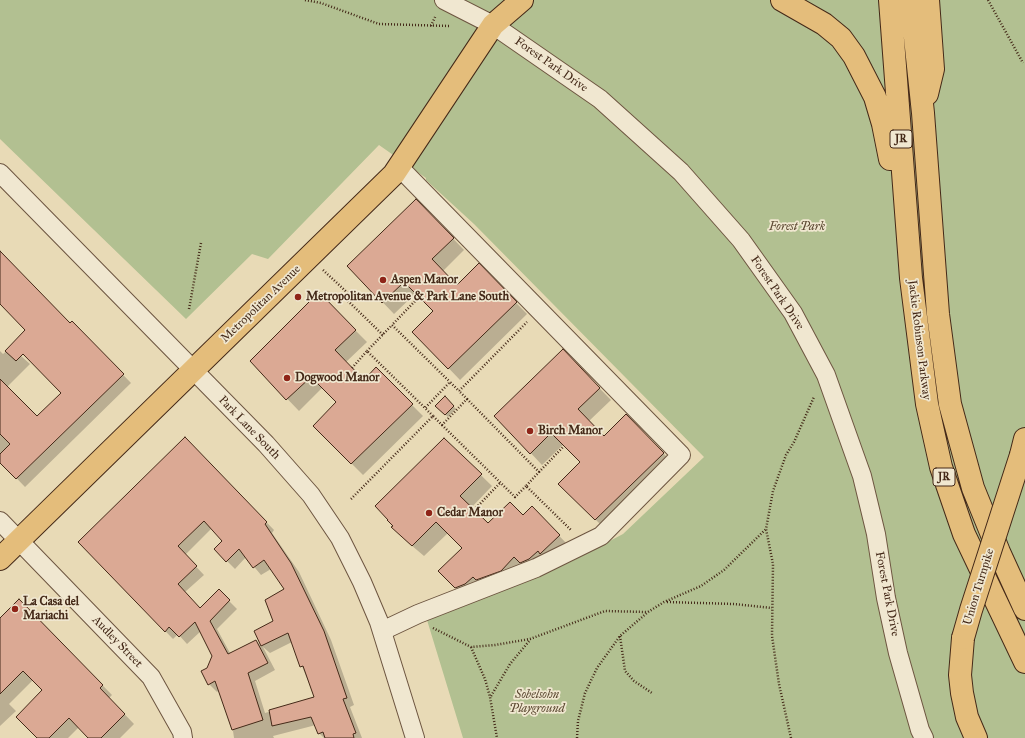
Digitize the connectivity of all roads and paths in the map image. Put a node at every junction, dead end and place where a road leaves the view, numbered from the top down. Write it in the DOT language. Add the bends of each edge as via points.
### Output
graph roads {
  1 [pos="306,0"];
  2 [pos="444,0"];
  3 [pos="498,0"];
  4 [pos="522,0"];
  5 [pos="782,0"];
  6 [pos="890,0"];
  7 [pos="911,0"];
  8 [pos="928,0"];
  9 [pos="988,0"];
  10 [pos="493,25"];
  11 [pos="450,26"];
  12 [pos="1023,63"];
  13 [pos="923,113"];
  14 [pos="398,166"];
  15 [pos="0,173"];
  16 [pos="201,244"];
  17 [pos="327,273"];
  18 [pos="911,278"];
  19 [pos="419,297"];
  20 [pos="190,309"];
  21 [pos="539,310"];
  22 [pos="392,325"];
  23 [pos="383,335"];
  24 [pos="367,351"];
  25 [pos="352,368"];
  26 [pos="193,370"];
  27 [pos="450,382"];
  28 [pos="459,391"];
  29 [pos="814,396"];
  30 [pos="467,399"];
  31 [pos="425,408"];
  32 [pos="433,416"];
  33 [pos="442,425"];
  34 [pos="564,446"];
  35 [pos="1023,447"];
  36 [pos="539,472"];
  37 [pos="500,483"];
  38 [pos="527,485"];
  39 [pos="351,499"];
  40 [pos="474,510"];
  41 [pos="0,521"];
  42 [pos="766,529"];
  43 [pos="19,541"];
  44 [pos="585,544"];
  45 [pos="0,559"];
  46 [pos="664,602"];
  47 [pos="772,608"];
  48 [pos="1025,609"];
  49 [pos="648,612"];
  50 [pos="429,626"];
  51 [pos="382,631"];
  52 [pos="620,636"];
  53 [pos="531,639"];
  54 [pos="471,647"];
  55 [pos="1025,662"];
  56 [pos="652,693"];
  57 [pos="490,697"];
  58 [pos="184,738"];
  59 [pos="415,738"];
  60 [pos="497,738"];
  61 [pos="577,738"];
  62 [pos="791,738"];
  63 [pos="924,738"];
  64 [pos="976,738"];
  1 -- 11 [label="path" via="379,24"];
  2 -- 10 [label="street, Forest Park Drive"];
  3 -- 10 [label="main road, Metropolitan Avenue"];
  4 -- 10 [label="main road, Metropolitan Avenue"];
  5 -- 18 [label="main road" via="808,13 832,30 854,56 868,80 887,142"];
  6 -- 18 [label="main road, Jackie Robinson Parkway / JR"];
  7 -- 13 [label="main road, Jackie Robinson Parkway / JR"];
  8 -- 13 [label="main road" via="933,69"];
  9 -- 12 [label="path"];
  10 -- 14 [label="main road, Metropolitan Avenue"];
  10 -- 63 [label="street, Forest Park Drive" via="600,98 681,172 741,240 793,313 826,375 862,476 876,534 898,653"];
  13 -- 48 [label="main road, Jackie Robinson Parkway / JR" via="938,314 950,404 976,497"];
  14 -- 21 [label="street"];
  14 -- 26 [label="main road, Metropolitan Avenue" via="394,174"];
  15 -- 26 [label="street, Park Lane South"];
  16 -- 20 [label="path"];
  17 -- 23 [label="path" via="351,296 347,300"];
  18 -- 55 [label="main road, Jackie Robinson Parkway / JR" via="924,390 945,480 967,541"];
  19 -- 22 [label="path"];
  21 -- 28 [label="path"];
  21 -- 44 [label="street" via="681,455 601,536"];
  22 -- 23 [label="path"];
  22 -- 27 [label="path"];
  23 -- 24 [label="path"];
  24 -- 25 [label="path"];
  24 -- 31 [label="path"];
  26 -- 43 [label="main road, Metropolitan Avenue"];
  26 -- 51 [label="street, Park Lane South" via="266,444 311,496 340,538"];
  27 -- 28 [label="path"];
  27 -- 31 [label="path"];
  28 -- 30 [label="path"];
  29 -- 42 [label="path" via="802,426 786,455 773,491"];
  30 -- 33 [label="path"];
  30 -- 36 [label="path"];
  31 -- 32 [label="path"];
  32 -- 33 [label="path"];
  32 -- 39 [label="path"];
  33 -- 37 [label="path"];
  34 -- 36 [label="path"];
  35 -- 64 [label="main road, Union Turnpike, bridge" via="963,638 960,675 962,693 967,717"];
  36 -- 38 [label="path"];
  37 -- 38 [label="path" via="515,497"];
  37 -- 40 [label="path"];
  38 -- 44 [label="path"];
  41 -- 43 [label="street, Audley Street"];
  42 -- 46 [label="path" via="724,570 701,586"];
  42 -- 47 [label="path" via="774,564"];
  43 -- 45 [label="main road, Metropolitan Avenue"];
  43 -- 58 [label="street, Audley Street" via="151,677"];
  44 -- 51 [label="street" via="536,568 418,614"];
  46 -- 47 [label="path"];
  46 -- 49 [label="path"];
  47 -- 62 [label="path" via="772,636 779,684"];
  49 -- 52 [label="path"];
  49 -- 53 [label="path" via="605,611"];
  50 -- 54 [label="path"];
  51 -- 59 [label="street, Park Lane South"];
  52 -- 56 [label="path" via="625,671 634,681"];
  52 -- 61 [label="path" via="597,668 585,693"];
  53 -- 54 [label="path"];
  53 -- 57 [label="path" via="510,664"];
  54 -- 57 [label="path"];
  57 -- 60 [label="path"];
}
